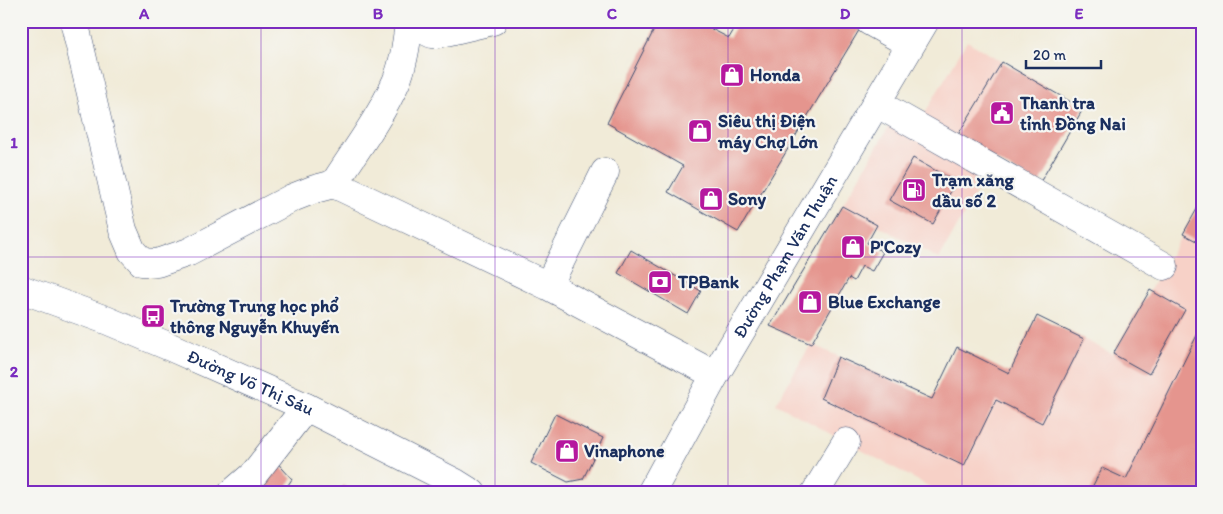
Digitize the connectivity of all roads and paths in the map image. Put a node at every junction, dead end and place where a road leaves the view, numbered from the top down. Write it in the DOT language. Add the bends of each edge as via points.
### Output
graph roads {
  1 [pos="74,21"];
  2 [pos="493,21"];
  3 [pos="869,21"];
  4 [pos="925,21"];
  5 [pos="409,22"];
  6 [pos="910,44"];
  7 [pos="876,103"];
  8 [pos="605,172"];
  9 [pos="334,184"];
  10 [pos="1164,266"];
  11 [pos="548,286"];
  12 [pos="21,289"];
  13 [pos="715,375"];
  14 [pos="306,407"];
  15 [pos="846,442"];
  16 [pos="232,493"];
  17 [pos="472,493"];
  18 [pos="651,493"];
  19 [pos="815,493"];
  1 -- 9 [label="street" via="123,230 132,251 142,262 157,262 189,252 292,198"];
  2 -- 5 [label="street" via="435,34"];
  3 -- 6 [label="street"];
  4 -- 6 [label="street, Đường Phạm Văn Thuận"];
  5 -- 9 [label="street" via="397,80 384,108"];
  6 -- 7 [label="street, Đường Phạm Văn Thuận"];
  7 -- 10 [label="street"];
  7 -- 13 [label="street, Đường Phạm Văn Thuận"];
  8 -- 11 [label="street"];
  9 -- 11 [label="street"];
  11 -- 13 [label="street"];
  12 -- 14 [label="street, Đường Võ Thị Sáu" via="159,342"];
  13 -- 18 [label="street, Đường Phạm Văn Thuận"];
  14 -- 16 [label="street" via="254,474"];
  14 -- 17 [label="street, Đường Võ Thị Sáu"];
  15 -- 19 [label="street"];
}
